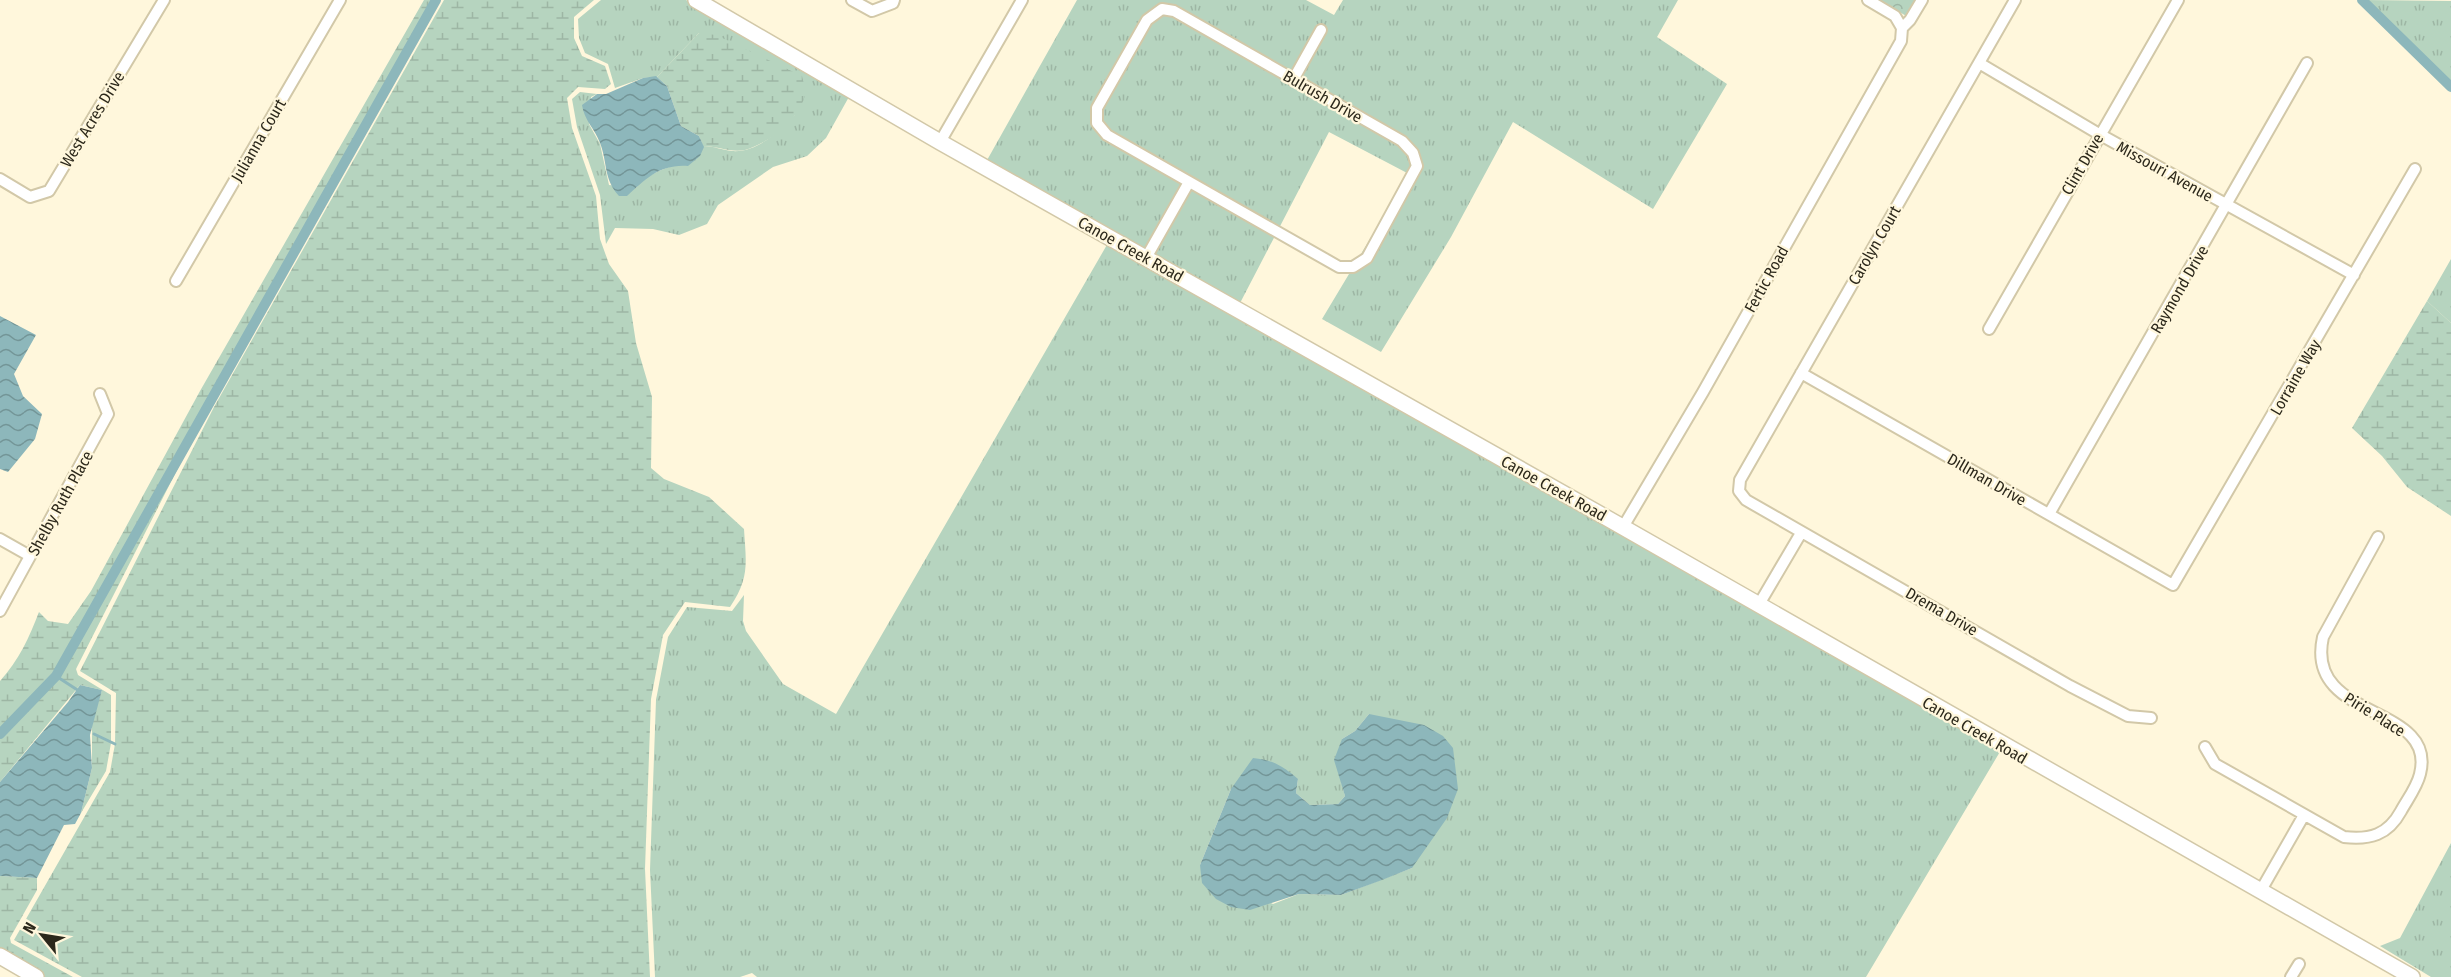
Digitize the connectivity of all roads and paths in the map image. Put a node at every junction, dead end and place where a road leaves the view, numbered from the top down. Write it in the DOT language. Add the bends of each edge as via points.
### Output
graph roads {
  1 [pos="164,0"];
  2 [pos="340,0"];
  3 [pos="696,0"];
  4 [pos="852,0"];
  5 [pos="894,0"];
  6 [pos="1022,0"];
  7 [pos="1868,0"];
  8 [pos="1922,0"];
  9 [pos="2015,0"];
  10 [pos="2178,0"];
  11 [pos="1902,28"];
  12 [pos="1321,30"];
  13 [pos="1979,63"];
  14 [pos="2307,63"];
  15 [pos="1293,80"];
  16 [pos="2099,134"];
  17 [pos="940,142"];
  18 [pos="2415,169"];
  19 [pos="0,179"];
  20 [pos="1189,182"];
  21 [pos="2227,206"];
  22 [pos="1146,258"];
  23 [pos="2354,276"];
  24 [pos="176,281"];
  25 [pos="1989,329"];
  26 [pos="1801,373"];
  27 [pos="100,394"];
  28 [pos="1739,491"];
  29 [pos="2049,514"];
  30 [pos="1623,527"];
  31 [pos="1801,533"];
  32 [pos="2378,537"];
  33 [pos="0,539"];
  34 [pos="30,556"];
  35 [pos="2173,585"];
  36 [pos="1758,606"];
  37 [pos="0,611"];
  38 [pos="2151,718"];
  39 [pos="2205,747"];
  40 [pos="2304,815"];
  41 [pos="2260,892"];
  42 [pos="0,956"];
  43 [pos="2299,964"];
  44 [pos="36,977"];
  45 [pos="2291,977"];
  46 [pos="2412,977"];
  1 -- 19 [label="street, West Acres Drive" via="49,191 30,197"];
  2 -- 24 [label="street, Julianna Court"];
  3 -- 17 [label="main road, Canoe Creek Road"];
  4 -- 5 [label="street" via="872,11"];
  6 -- 17 [label="street"];
  7 -- 11 [label="street" via="1895,16"];
  8 -- 11 [label="street, Fertic Road"];
  9 -- 13 [label="street, Carolyn Court"];
  10 -- 16 [label="street, Clint Drive"];
  11 -- 30 [label="street, Fertic Road" via="1901,41"];
  12 -- 15 [label="street"];
  13 -- 16 [label="street, Missouri Avenue"];
  13 -- 26 [label="street, Carolyn Court"];
  14 -- 21 [label="street, Raymond Drive"];
  15 -- 20 [label="street, Bulrush Drive" via="1174,11 1162,9 1147,20 1097,108 1097,123 1107,135"];
  15 -- 20 [label="street, Bulrush Drive" via="1402,141 1413,153 1417,166 1367,258 1353,267 1339,267"];
  16 -- 21 [label="street, Missouri Avenue"];
  16 -- 25 [label="street, Clint Drive"];
  17 -- 22 [label="main road, Canoe Creek Road"];
  18 -- 23 [label="street, Lorraine Way"];
  20 -- 22 [label="street"];
  21 -- 23 [label="street, Missouri Avenue"];
  21 -- 29 [label="street, Raymond Drive"];
  22 -- 30 [label="main road, Canoe Creek Road"];
  23 -- 35 [label="street, Lorraine Way"];
  26 -- 28 [label="street, Carolyn Court" via="1740,480"];
  26 -- 29 [label="street, Dillman Drive"];
  27 -- 34 [label="street, Shelby Ruth Place" via="108,414"];
  28 -- 31 [label="street, Drema Drive" via="1746,500"];
  29 -- 35 [label="street, Dillman Drive"];
  30 -- 36 [label="main road, Canoe Creek Road"];
  31 -- 36 [label="street"];
  31 -- 38 [label="street, Drema Drive" via="2128,717"];
  32 -- 40 [label="street, Pirie Place" via="2323,637 2319,654 2332,687 2413,738 2422,754 2420,776 2396,821 2379,836 2344,837"];
  33 -- 34 [label="street"];
  34 -- 37 [label="street, Shelby Ruth Place"];
  36 -- 41 [label="main road, Canoe Creek Road"];
  39 -- 40 [label="street, Pirie Place" via="2215,764"];
  40 -- 41 [label="street"];
  41 -- 46 [label="main road, Canoe Creek Road"];
  42 -- 44 [label="main road"];
  43 -- 45 [label="street"];
}
